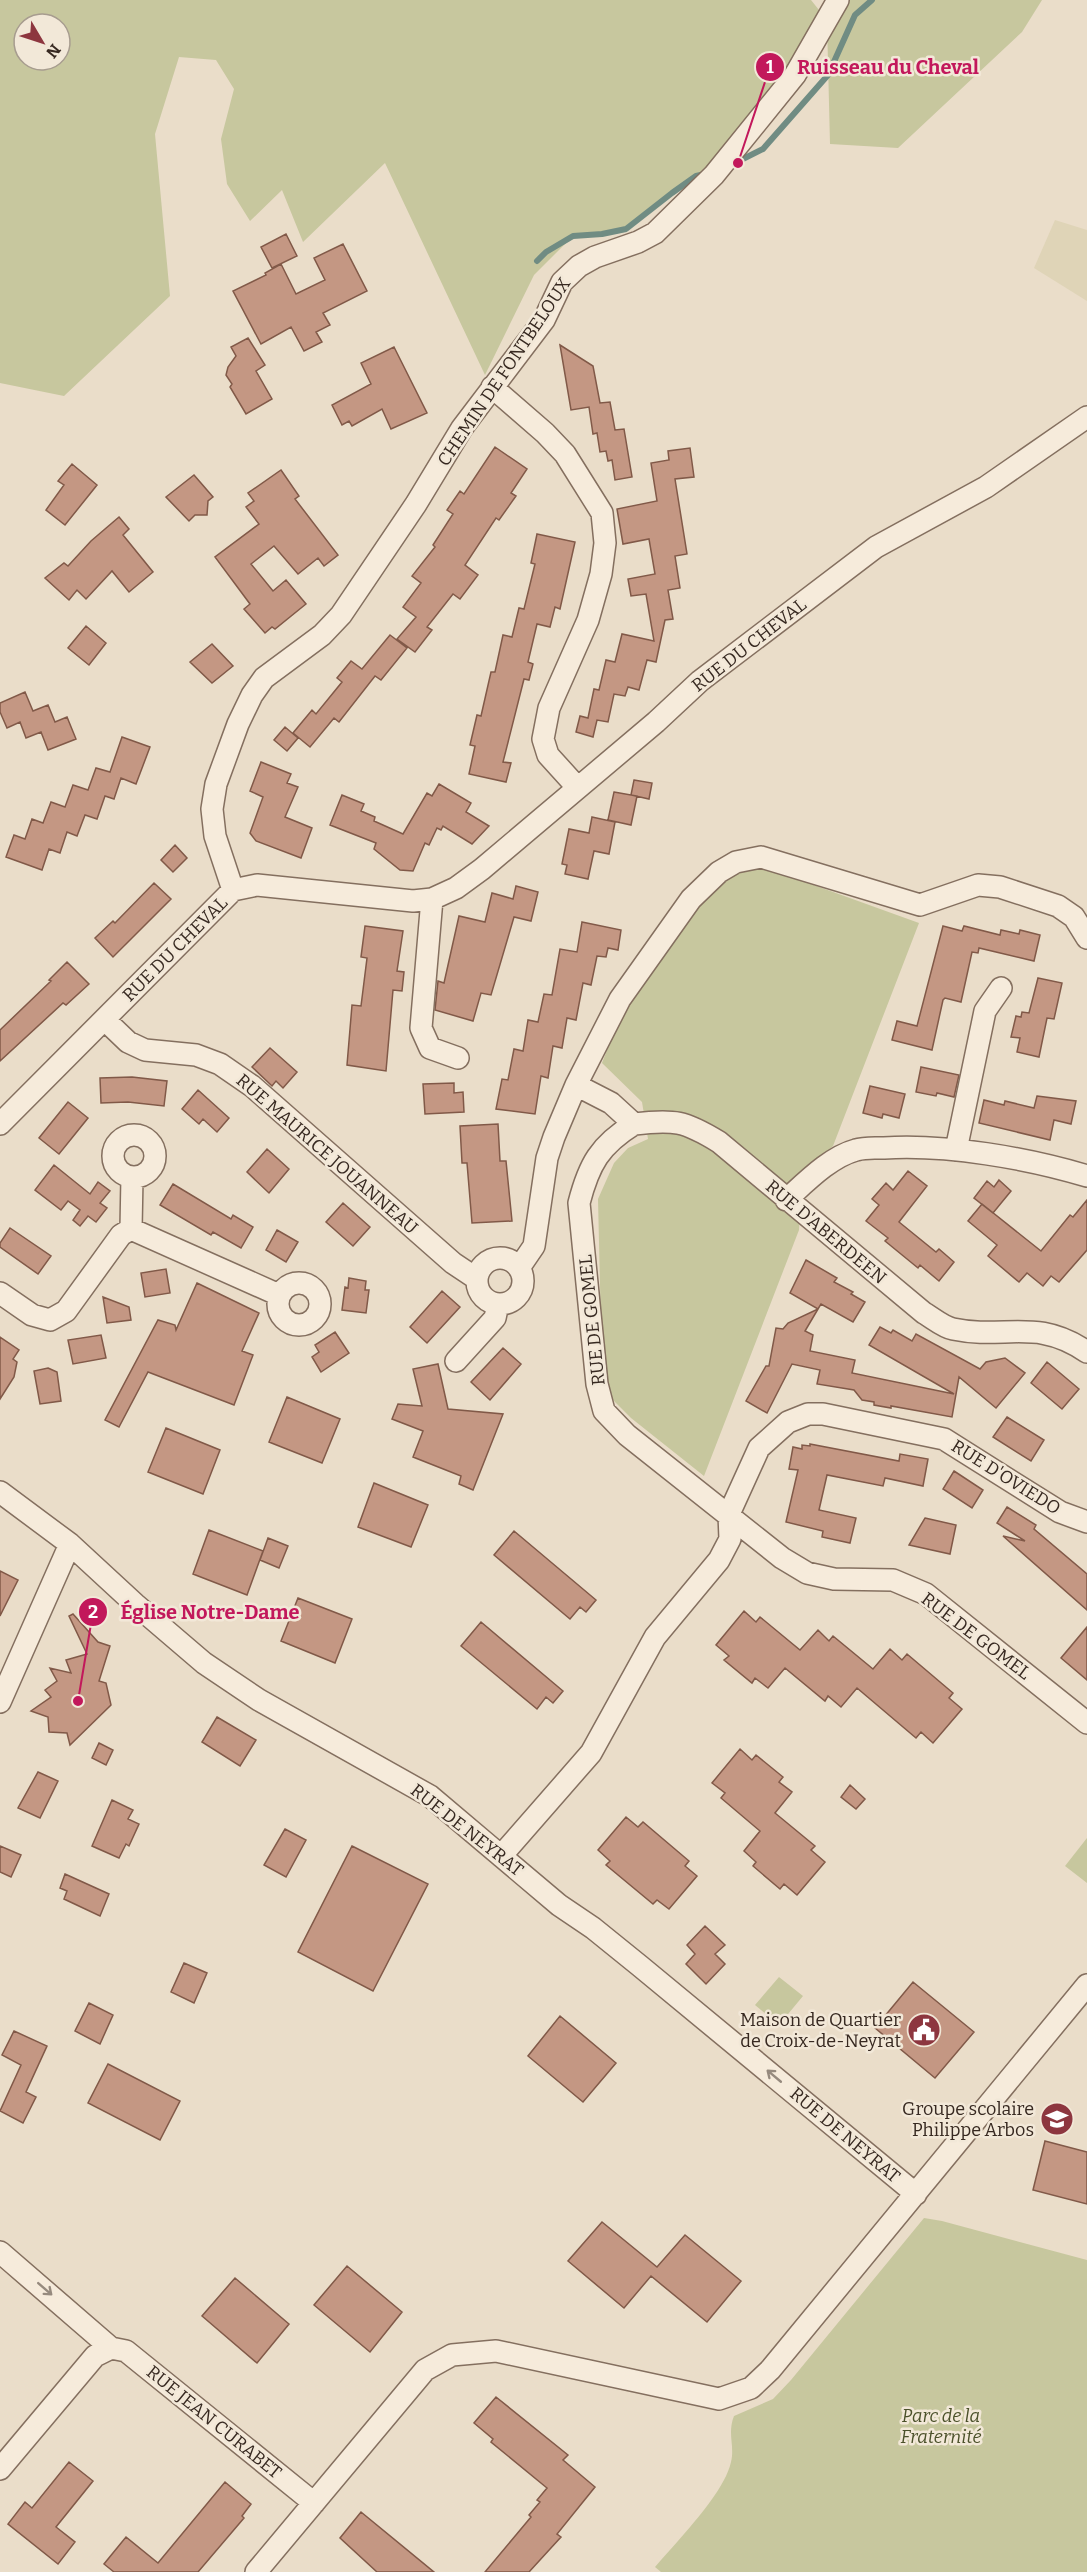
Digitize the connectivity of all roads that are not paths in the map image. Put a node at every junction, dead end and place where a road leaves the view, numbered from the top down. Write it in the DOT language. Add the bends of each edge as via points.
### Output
graph roads {
  1 [pos="838,0"];
  2 [pos="492,387"];
  3 [pos="1087,417"];
  4 [pos="577,787"];
  5 [pos="233,890"];
  6 [pos="432,899"];
  7 [pos="1087,938"];
  8 [pos="1001,988"];
  9 [pos="105,1020"];
  10 [pos="458,1058"];
  11 [pos="576,1085"];
  12 [pos="0,1124"];
  13 [pos="634,1124"];
  14 [pos="956,1150"];
  15 [pos="1087,1176"];
  16 [pos="132,1178"];
  17 [pos="786,1200"];
  18 [pos="131,1229"];
  19 [pos="519,1268"];
  20 [pos="477,1279"];
  21 [pos="0,1293"];
  22 [pos="279,1295"];
  23 [pos="498,1304"];
  24 [pos="1087,1352"];
  25 [pos="456,1361"];
  26 [pos="0,1492"];
  27 [pos="729,1514"];
  28 [pos="1087,1522"];
  29 [pos="70,1544"];
  30 [pos="0,1702"];
  31 [pos="1087,1723"];
  32 [pos="501,1856"];
  33 [pos="1087,1985"];
  34 [pos="916,2194"];
  35 [pos="0,2252"];
  36 [pos="111,2348"];
  37 [pos="0,2469"];
  38 [pos="314,2503"];
  39 [pos="256,2572"];
  1 -- 2 [label="street, CHEMIN DE FONTBELOUX" via="795,75 720,168 655,233 579,266 562,282 544,320"];
  2 -- 4 [label="street" via="565,454 602,513 605,543 601,574 588,620 549,708 543,739 548,754"];
  2 -- 5 [label="street, CHEMIN DE FONTBELOUX" via="341,615 322,635 264,678 252,695 216,784 212,809 215,836"];
  3 -- 4 [label="street, RUE DU CHEVAL" via="986,487 876,547 700,681"];
  4 -- 6 [label="street, RUE DU CHEVAL" via="482,869"];
  5 -- 6 [label="street, RUE DU CHEVAL" via="256,885 413,901"];
  5 -- 9 [label="street, RUE DU CHEVAL"];
  6 -- 10 [label="street" via="421,1028 430,1048"];
  7 -- 11 [label="street" via="1074,917 1058,906 1000,887 978,885 920,905 761,856 736,862 719,872 691,899 620,999"];
  8 -- 14 [label="street" via="985,1011"];
  9 -- 12 [label="street, RUE DU CHEVAL"];
  9 -- 20 [label="street, RUE MAURICE JOUANNEAU" via="128,1042 145,1050 196,1055 220,1064 252,1086 453,1263"];
  11 -- 13 [label="street" via="610,1103"];
  11 -- 19 [label="street" via="547,1158 534,1245"];
  13 -- 17 [label="street, RUE D'ABERDEEN" via="666,1120 693,1126 719,1142"];
  13 -- 27 [label="street, RUE DE GOMEL" via="612,1137 593,1162 579,1203 597,1384 604,1411 627,1435"];
  14 -- 15 [label="street"];
  14 -- 17 [label="street" via="857,1149 813,1176"];
  16 -- 18 [label="street"];
  17 -- 24 [label="street, RUE D'ABERDEEN" via="924,1313 951,1329 1038,1330"];
  18 -- 21 [label="street" via="121,1235 66,1311 50,1320 32,1315"];
  18 -- 22 [label="street"];
  19 -- 20 [label="street" via="498,1258 484,1265"];
  19 -- 23 [label="street" via="523,1281 518,1294 507,1303"];
  20 -- 23 [label="street" via="485,1298"];
  23 -- 25 [label="street" via="495,1318"];
  26 -- 29 [label="street, RUE DE NEYRAT"];
  27 -- 28 [label="street, RUE D'OVIEDO" via="765,1441 788,1422 808,1414 823,1414 944,1439 1060,1512"];
  27 -- 31 [label="street, RUE DE GOMEL" via="782,1558 807,1573 834,1579 893,1580 926,1594"];
  27 -- 32 [label="street" via="730,1539 719,1560 655,1637 591,1753"];
  29 -- 30 [label="street"];
  29 -- 32 [label="street, RUE DE NEYRAT" via="204,1663 259,1700 430,1796"];
  34 -- 32 [label="street, RUE DE NEYRAT, one-way"];
  33 -- 34 [label="street"];
  34 -- 38 [label="street" via="751,2388 719,2398 496,2350 452,2355 426,2370"];
  35 -- 36 [label="street, RUE JEAN CURABET, one-way"];
  36 -- 37 [label="street" via="95,2356"];
  36 -- 38 [label="street, RUE JEAN CURABET" via="126,2351"];
  38 -- 39 [label="street"];
}
